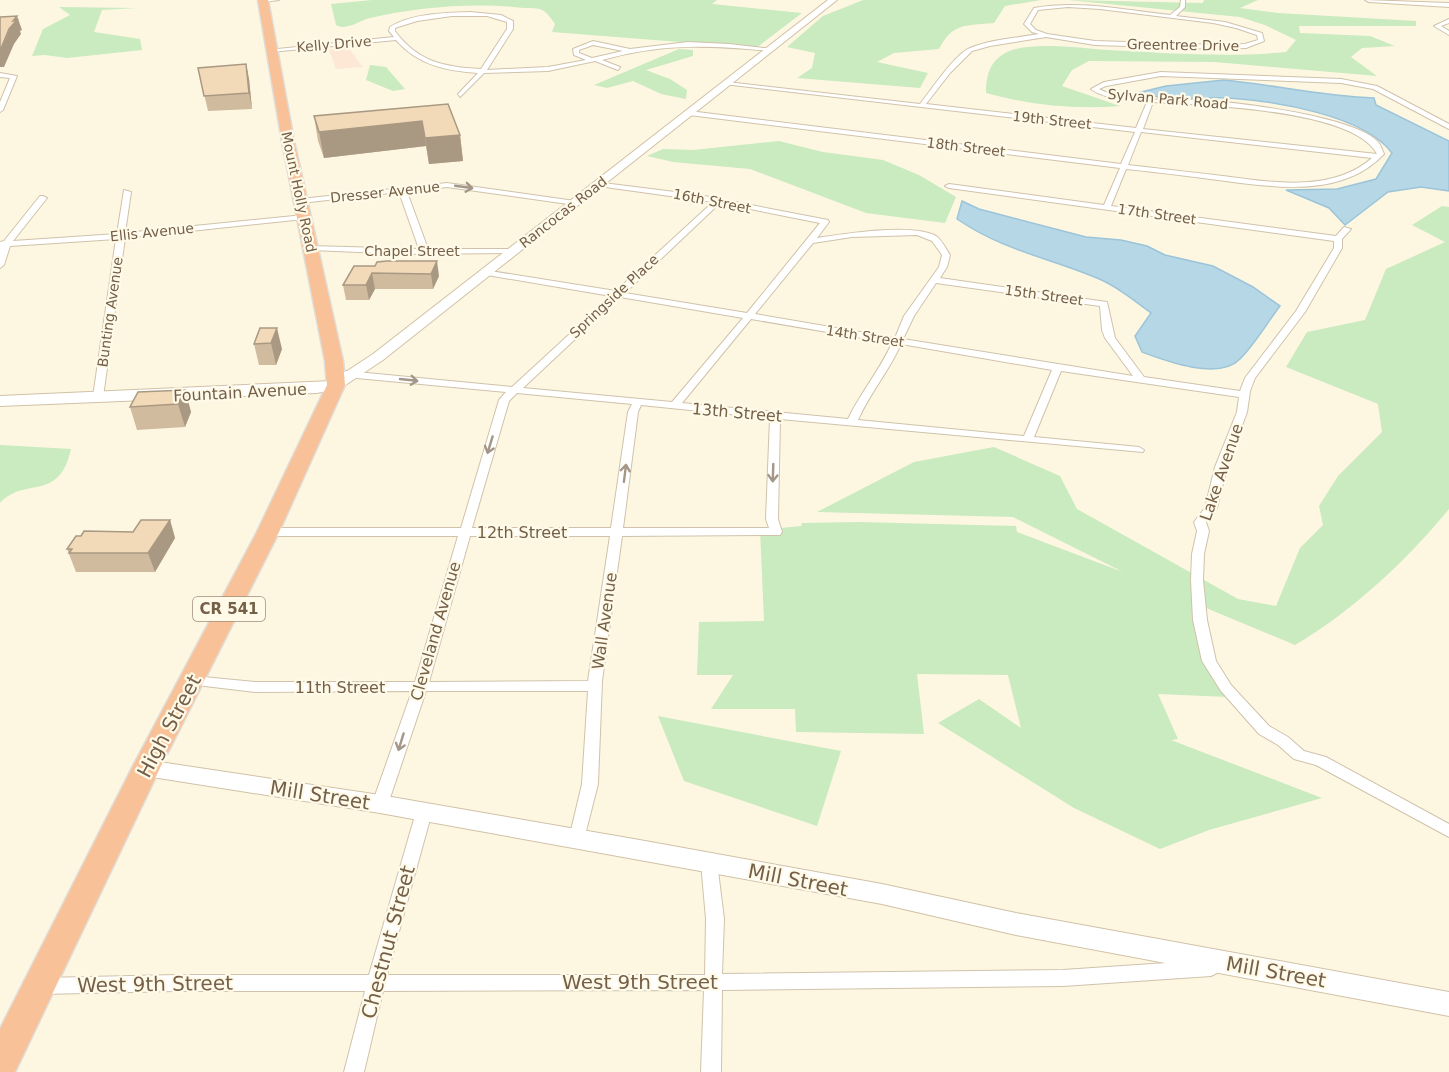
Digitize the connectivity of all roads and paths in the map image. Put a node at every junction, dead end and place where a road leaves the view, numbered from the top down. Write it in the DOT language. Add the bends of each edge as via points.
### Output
graph roads {
  1 [pos="263,0"];
  2 [pos="277,0"];
  3 [pos="833,0"];
  4 [pos="1183,0"];
  5 [pos="1369,0"];
  6 [pos="1449,5"];
  7 [pos="1172,17"];
  8 [pos="1449,21"];
  9 [pos="1449,33"];
  10 [pos="1046,35"];
  11 [pos="398,38"];
  12 [pos="771,49"];
  13 [pos="271,50"];
  14 [pos="632,50"];
  15 [pos="593,60"];
  16 [pos="555,68"];
  17 [pos="618,68"];
  18 [pos="484,70"];
  19 [pos="568,74"];
  20 [pos="0,75"];
  21 [pos="727,84"];
  22 [pos="460,95"];
  23 [pos="1151,100"];
  24 [pos="922,106"];
  25 [pos="0,110"];
  26 [pos="689,113"];
  27 [pos="1449,127"];
  28 [pos="1139,130"];
  29 [pos="1377,157"];
  30 [pos="1124,166"];
  31 [pos="598,184"];
  32 [pos="949,186"];
  33 [pos="402,189"];
  34 [pos="128,192"];
  35 [pos="44,198"];
  36 [pos="301,201"];
  37 [pos="717,202"];
  38 [pos="575,203"];
  39 [pos="1107,207"];
  40 [pos="304,217"];
  41 [pos="1347,229"];
  42 [pos="121,236"];
  43 [pos="1338,239"];
  44 [pos="810,241"];
  45 [pos="3,244"];
  46 [pos="311,248"];
  47 [pos="424,251"];
  48 [pos="513,251"];
  49 [pos="0,265"];
  50 [pos="486,272"];
  51 [pos="935,280"];
  52 [pos="617,294"];
  53 [pos="750,316"];
  54 [pos="897,341"];
  55 [pos="1058,368"];
  56 [pos="341,377"];
  57 [pos="1140,379"];
  58 [pos="511,391"];
  59 [pos="1245,395"];
  60 [pos="98,397"];
  61 [pos="0,400"];
  62 [pos="638,402"];
  63 [pos="674,406"];
  64 [pos="775,415"];
  65 [pos="852,422"];
  66 [pos="1028,438"];
  67 [pos="1139,450"];
  68 [pos="618,531"];
  69 [pos="268,532"];
  70 [pos="464,532"];
  71 [pos="193,681"];
  72 [pos="595,686"];
  73 [pos="420,687"];
  74 [pos="146,768"];
  75 [pos="380,804"];
  76 [pos="424,812"];
  77 [pos="1449,831"];
  78 [pos="577,839"];
  79 [pos="709,863"];
  80 [pos="1240,965"];
  81 [pos="376,982"];
  82 [pos="712,982"];
  83 [pos="40,986"];
  84 [pos="1449,1004"];
  85 [pos="0,1066"];
  86 [pos="354,1072"];
  87 [pos="711,1072"];
  1 -- 2 [label="street"];
  1 -- 13 [label="highway, Mount Holly Road"];
  3 -- 12 [label="main road, Rancocas Road"];
  4 -- 7 [label="street"];
  5 -- 6 [label="main road"];
  7 -- 10 [label="street, Greentree Drive" via="1084,6 1036,9 1027,24"];
  7 -- 10 [label="street, Greentree Drive" via="1241,27 1260,34 1261,41 1232,47 1095,44"];
  8 -- 9 [label="street" via="1437,26"];
  10 -- 24 [label="street" via="970,50"];
  11 -- 13 [label="street, Kelly Drive"];
  11 -- 18 [label="street" via="421,59 435,65"];
  11 -- 18 [label="street" via="393,27 413,20 470,15 505,18 511,23 510,28"];
  12 -- 14 [label="street" via="690,44"];
  12 -- 21 [label="main road, Rancocas Road"];
  13 -- 36 [label="highway, Mount Holly Road"];
  14 -- 15 [label="street"];
  14 -- 15 [label="street" via="593,43 576,49 576,54"];
  15 -- 16 [label="street"];
  15 -- 17 [label="street"];
  16 -- 18 [label="street"];
  16 -- 19 [label="street"];
  18 -- 22 [label="street"];
  20 -- 25 [label="street" via="14,76"];
  21 -- 24 [label="street, 19th Street"];
  21 -- 26 [label="main road, Rancocas Road"];
  23 -- 27 [label="street, Sylvan Park Road" via="1103,93 1094,88 1161,74 1341,81 1375,87"];
  23 -- 28 [label="street"];
  23 -- 29 [label="street, Sylvan Park Road" via="1235,105 1343,126 1373,140 1381,151"];
  24 -- 28 [label="street, 19th Street"];
  26 -- 30 [label="street, 18th Street"];
  26 -- 31 [label="main road, Rancocas Road"];
  28 -- 29 [label="street, 19th Street"];
  28 -- 30 [label="street"];
  29 -- 30 [label="street, 18th Street" via="1327,181 1285,185"];
  30 -- 39 [label="street"];
  31 -- 37 [label="street, 16th Street"];
  31 -- 38 [label="main road, Rancocas Road"];
  32 -- 39 [label="street, 17th Street"];
  33 -- 36 [label="street, Dresser Avenue"];
  33 -- 38 [label="street, Dresser Avenue, one-way" via="453,185"];
  33 -- 47 [label="street"];
  34 -- 42 [label="street, Bunting Avenue"];
  35 -- 45 [label="street"];
  36 -- 40 [label="highway, Mount Holly Road"];
  37 -- 44 [label="street, 16th Street" via="825,222"];
  37 -- 52 [label="street, Springside Place"];
  38 -- 48 [label="main road, Rancocas Road"];
  39 -- 43 [label="street, 17th Street"];
  40 -- 42 [label="street, Ellis Avenue"];
  40 -- 46 [label="highway, Mount Holly Road"];
  41 -- 43 [label="street, Lake Avenue"];
  42 -- 45 [label="street, Ellis Avenue"];
  42 -- 60 [label="street, Bunting Avenue"];
  43 -- 59 [label="street, Lake Avenue" via="1338,248 1300,312 1250,378"];
  44 -- 51 [label="street" via="852,235 925,234 935,239 946,255 946,263"];
  44 -- 53 [label="street"];
  45 -- 49 [label="street"];
  46 -- 47 [label="street, Chapel Street"];
  46 -- 56 [label="highway, Mount Holly Road"];
  47 -- 48 [label="street, Chapel Street"];
  48 -- 50 [label="main road, Rancocas Road"];
  50 -- 52 [label="street, 14th Street"];
  50 -- 56 [label="main road, Rancocas Road" via="378,357"];
  51 -- 54 [label="street" via="909,316"];
  51 -- 57 [label="street, 15th Street" via="1104,304 1110,338"];
  52 -- 53 [label="street, 14th Street"];
  52 -- 58 [label="street, Springside Place"];
  53 -- 54 [label="street, 14th Street"];
  53 -- 63 [label="street"];
  54 -- 55 [label="street, 14th Street"];
  54 -- 65 [label="street"];
  55 -- 57 [label="street, 14th Street"];
  55 -- 66 [label="street"];
  56 -- 58 [label="street, 13th Street, one-way"];
  56 -- 60 [label="main road, Fountain Avenue" via="265,392"];
  56 -- 69 [label="highway, High Street / CR 541"];
  57 -- 59 [label="street, 14th Street"];
  58 -- 62 [label="street, 13th Street"];
  58 -- 70 [label="street, Cleveland Avenue, one-way" via="502,405"];
  59 -- 77 [label="street, Lake Avenue" via="1211,508 1200,522 1203,531 1197,580 1209,661 1226,688 1264,730 1299,755 1321,761"];
  60 -- 61 [label="main road, Fountain Avenue"];
  62 -- 63 [label="street, 13th Street"];
  68 -- 62 [label="street, Wall Avenue, one-way" via="633,412"];
  63 -- 64 [label="street, 13th Street"];
  64 -- 65 [label="street, 13th Street"];
  64 -- 68 [label="street, 12th Street, one-way" via="771,519 776,532"];
  65 -- 66 [label="street, 13th Street"];
  66 -- 67 [label="street, 13th Street"];
  68 -- 70 [label="street, 12th Street"];
  68 -- 72 [label="street, Wall Avenue"];
  69 -- 70 [label="street, 12th Street"];
  69 -- 71 [label="highway, High Street / CR 541"];
  70 -- 73 [label="street, Cleveland Avenue"];
  71 -- 73 [label="street, 11th Street" via="255,687"];
  71 -- 74 [label="highway, High Street / CR 541"];
  72 -- 73 [label="street, 11th Street"];
  72 -- 78 [label="street, Wall Avenue" via="590,784"];
  73 -- 75 [label="street, Cleveland Avenue, one-way"];
  74 -- 75 [label="main road, Mill Street"];
  74 -- 83 [label="highway, High Street / CR 541"];
  75 -- 76 [label="main road, Mill Street"];
  76 -- 78 [label="main road, Mill Street"];
  76 -- 81 [label="street, Chestnut Street"];
  78 -- 79 [label="main road, Mill Street"];
  79 -- 80 [label="main road, Mill Street"];
  79 -- 82 [label="street" via="714,919"];
  80 -- 82 [label="street, West 9th Street" via="1063,978"];
  80 -- 84 [label="main road, Mill Street"];
  81 -- 82 [label="street, West 9th Street"];
  81 -- 83 [label="street, West 9th Street"];
  81 -- 86 [label="street, Chestnut Street"];
  82 -- 87 [label="street"];
  83 -- 85 [label="highway, High Street / CR 541"];
}
